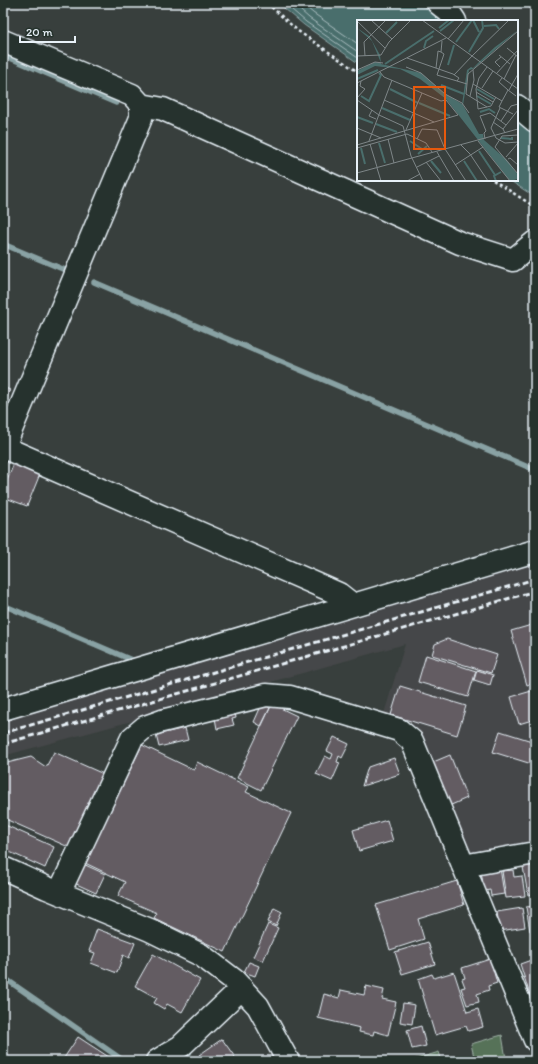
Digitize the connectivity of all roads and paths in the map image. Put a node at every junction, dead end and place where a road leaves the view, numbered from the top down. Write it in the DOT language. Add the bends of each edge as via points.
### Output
graph roads {
  1 [pos="267,3"];
  2 [pos="438,3"];
  3 [pos="454,20"];
  4 [pos="3,41"];
  5 [pos="357,71"];
  6 [pos="141,105"];
  7 [pos="518,107"];
  8 [pos="535,121"];
  9 [pos="494,181"];
  10 [pos="535,208"];
  11 [pos="535,242"];
  12 [pos="3,448"];
  13 [pos="535,551"];
  14 [pos="353,605"];
  15 [pos="3,709"];
  16 [pos="535,853"];
  17 [pos="463,866"];
  18 [pos="3,868"];
  19 [pos="59,893"];
  20 [pos="242,988"];
  21 [pos="535,1040"];
  22 [pos="157,1061"];
  23 [pos="288,1061"];
  1 -- 5 [label="path" via="298,31"];
  2 -- 3 [label="street"];
  4 -- 6 [label="street" via="132,95"];
  6 -- 11 [label="street" via="163,109 460,243 513,260"];
  6 -- 12 [label="street" via="141,118"];
  7 -- 8 [label="street"];
  9 -- 10 [label="path"];
  12 -- 14 [label="street" via="339,594"];
  13 -- 14 [label="street"];
  14 -- 15 [label="street"];
  16 -- 17 [label="street"];
  17 -- 19 [label="street" via="412,741 399,730 290,697 266,695 162,721 145,727 132,738"];
  17 -- 21 [label="street"];
  18 -- 19 [label="street"];
  19 -- 20 [label="street" via="150,930 201,955"];
  20 -- 22 [label="street" via="181,1046"];
  20 -- 23 [label="street" via="258,1006"];
}
